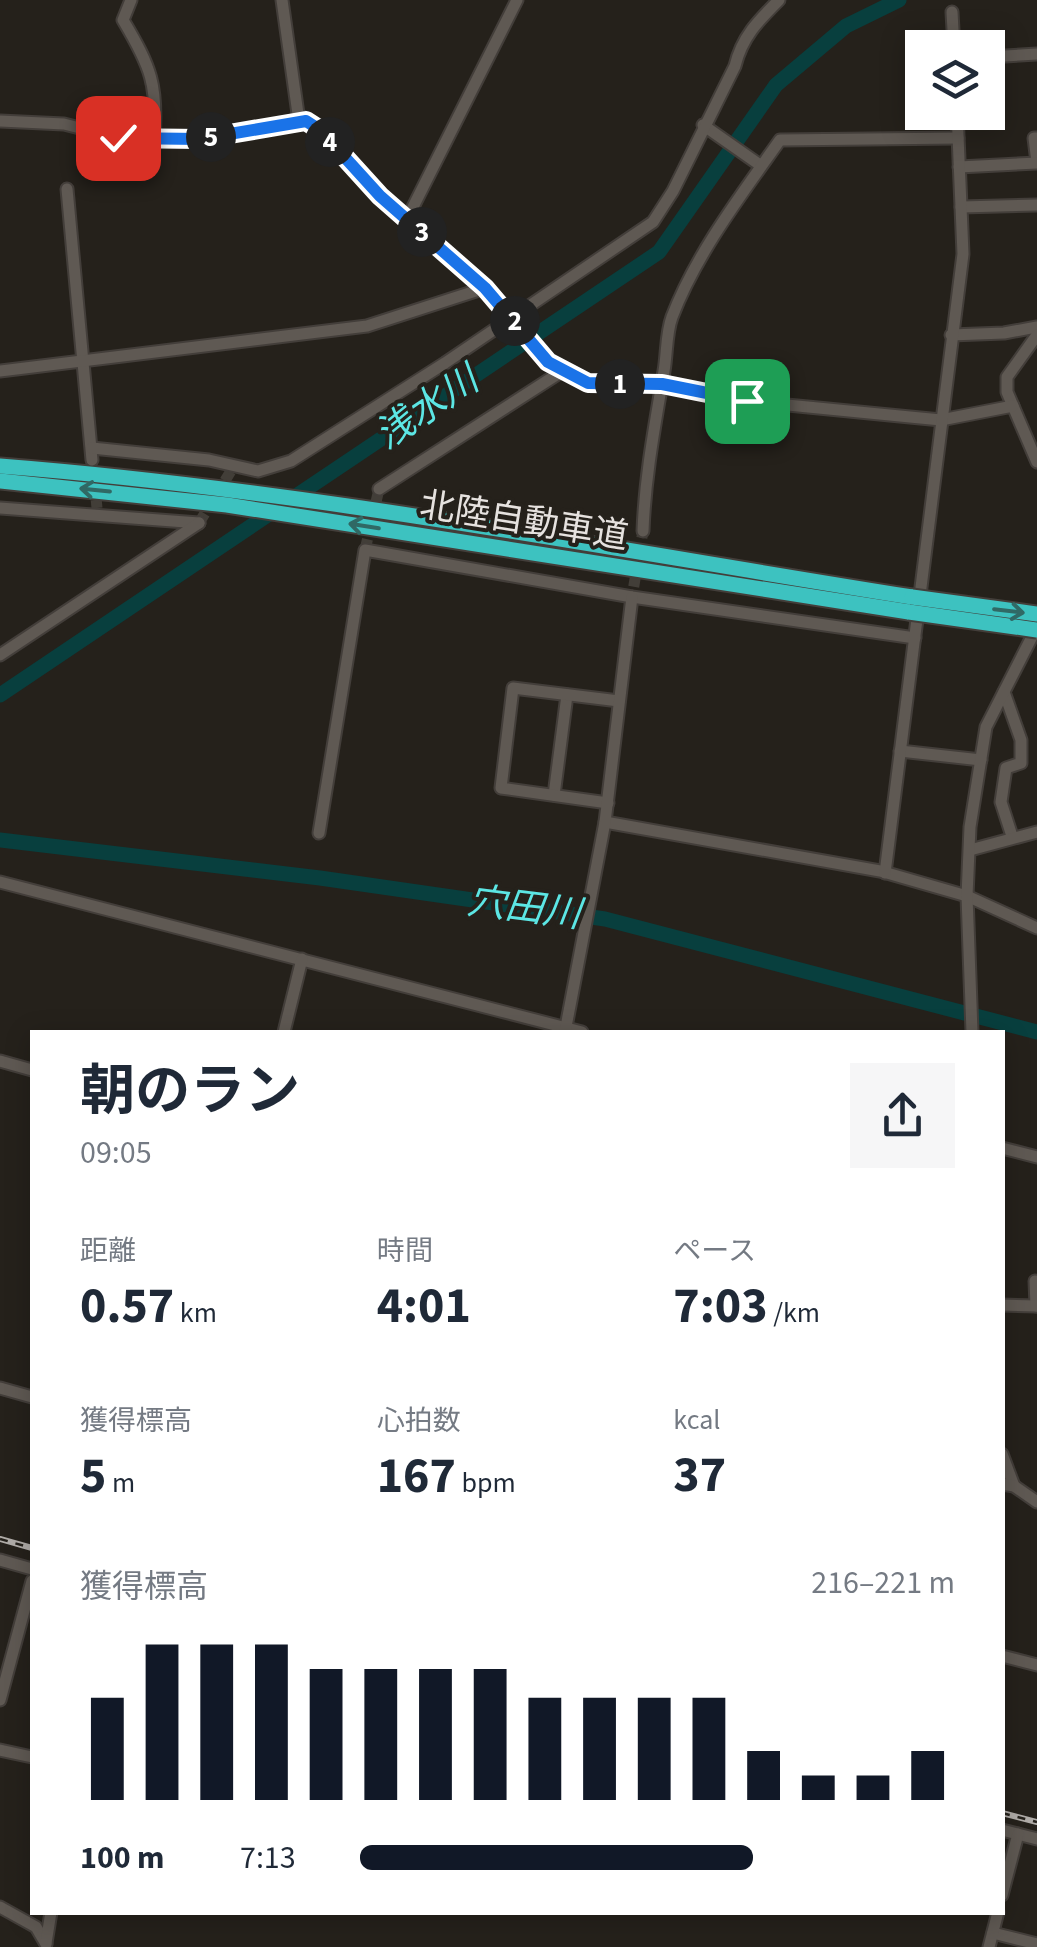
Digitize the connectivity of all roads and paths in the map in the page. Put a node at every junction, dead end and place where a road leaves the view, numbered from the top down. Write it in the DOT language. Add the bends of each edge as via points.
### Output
graph roads {
  1 [pos="131,0"];
  2 [pos="282,0"];
  3 [pos="517,0"];
  4 [pos="780,0"];
  5 [pos="952,12"];
  6 [pos="953,30"];
  7 [pos="1037,54"];
  8 [pos="1005,55"];
  9 [pos="0,121"];
  10 [pos="306,121"];
  11 [pos="703,125"];
  12 [pos="958,130"];
  13 [pos="958,138"];
  14 [pos="1037,138"];
  15 [pos="154,140"];
  16 [pos="757,163"];
  17 [pos="1037,163"];
  18 [pos="959,166"];
  19 [pos="67,189"];
  20 [pos="1037,205"];
  21 [pos="961,207"];
  22 [pos="407,219"];
  23 [pos="485,288"];
  24 [pos="1037,327"];
  25 [pos="951,335"];
  26 [pos="1037,335"];
  27 [pos="82,362"];
  28 [pos="564,370"];
  29 [pos="0,371"];
  30 [pos="662,384"];
  31 [pos="1013,406"];
  32 [pos="941,420"];
  33 [pos="1037,462"];
  34 [pos="0,466"];
  35 [pos="0,481"];
  36 [pos="379,489"];
  37 [pos="0,508"];
  38 [pos="643,531"];
  39 [pos="631,602"];
  40 [pos="910,604"];
  41 [pos="1037,614"];
  42 [pos="1037,628"];
  43 [pos="915,638"];
  44 [pos="0,655"];
  45 [pos="1004,692"];
  46 [pos="567,695"];
  47 [pos="619,701"];
  48 [pos="900,751"];
  49 [pos="981,760"];
  50 [pos="554,795"];
  51 [pos="608,803"];
  52 [pos="605,822"];
  53 [pos="1037,830"];
  54 [pos="319,833"];
  55 [pos="1012,836"];
  56 [pos="970,850"];
  57 [pos="885,873"];
  58 [pos="0,882"];
  59 [pos="967,896"];
  60 [pos="1037,928"];
  61 [pos="302,959"];
  62 [pos="284,1030"];
  63 [pos="565,1030"];
  64 [pos="972,1030"];
  65 [pos="0,1061"];
  66 [pos="30,1069"];
  67 [pos="1005,1149"];
  68 [pos="1037,1156"];
  69 [pos="1035,1281"];
  70 [pos="1005,1305"];
  71 [pos="1037,1306"];
  72 [pos="0,1388"];
  73 [pos="30,1396"];
  74 [pos="1008,1486"];
  75 [pos="1037,1502"];
  76 [pos="0,1560"];
  77 [pos="30,1568"];
  78 [pos="30,1588"];
  79 [pos="1005,1657"];
  80 [pos="1037,1665"];
  81 [pos="0,1700"];
  82 [pos="0,1750"];
  83 [pos="30,1757"];
  84 [pos="1005,1831"];
  85 [pos="1018,1834"];
  86 [pos="1037,1839"];
  87 [pos="1005,1884"];
  88 [pos="0,1906"];
  89 [pos="51,1915"];
  90 [pos="997,1915"];
  91 [pos="993,1933"];
  92 [pos="1037,1944"];
  93 [pos="46,1946"];
  94 [pos="990,1947"];
  1 -- 15 [label="street" via="123,20 154,82"];
  2 -- 10 [label="street" via="298,114"];
  3 -- 22 [label="street"];
  4 -- 11 [label="street" via="740,46"];
  5 -- 6 [label="street"];
  7 -- 8 [label="street"];
  9 -- 15 [label="street"];
  10 -- 15 [label="street"];
  10 -- 22 [label="street"];
  11 -- 16 [label="street"];
  11 -- 27 [label="street" via="673,191 646,228 291,461 258,471 209,460 92,454"];
  12 -- 13 [label="street"];
  13 -- 16 [label="street" via="780,140"];
  13 -- 18 [label="street"];
  14 -- 17 [label="street"];
  16 -- 30 [label="street" via="670,321"];
  17 -- 18 [label="street"];
  18 -- 21 [label="street"];
  19 -- 27 [label="street"];
  20 -- 21 [label="street"];
  21 -- 25 [label="street"];
  22 -- 23 [label="street"];
  23 -- 27 [label="street" via="367,326"];
  23 -- 28 [label="street, bridge" via="548,362"];
  24 -- 25 [label="street"];
  25 -- 32 [label="street"];
  26 -- 31 [label="street" via="1006,376"];
  27 -- 29 [label="street"];
  28 -- 30 [label="street" via="588,383"];
  28 -- 36 [label="street"];
  30 -- 32 [label="street" via="747,401"];
  30 -- 38 [label="street" via="649,442"];
  31 -- 32 [label="street"];
  31 -- 33 [label="street"];
  32 -- 43 [label="street"];
  34 -- 40 [label="highway, 北陸自動車道" via="326,504"];
  40 -- 35 [label="highway, 北陸自動車道, one-way" via="226,505"];
  37 -- 44 [label="street" via="200,522"];
  39 -- 43 [label="street"];
  39 -- 47 [label="street"];
  39 -- 54 [label="street" via="364,550"];
  40 -- 41 [label="highway, 北陸自動車道, one-way, bridge"];
  40 -- 42 [label="highway, 北陸自動車道, bridge"];
  42 -- 45 [label="street"];
  43 -- 48 [label="street"];
  45 -- 49 [label="street" via="986,726"];
  45 -- 55 [label="street" via="1021,740 1021,763 1006,768 1001,802"];
  46 -- 47 [label="street"];
  46 -- 50 [label="street"];
  46 -- 50 [label="street" via="513,688 501,788"];
  47 -- 51 [label="street"];
  48 -- 49 [label="street"];
  48 -- 57 [label="street"];
  49 -- 56 [label="street"];
  50 -- 51 [label="street"];
  51 -- 52 [label="street"];
  52 -- 57 [label="street"];
  52 -- 63 [label="street"];
  53 -- 55 [label="street"];
  55 -- 56 [label="street"];
  56 -- 59 [label="street"];
  57 -- 59 [label="street"];
  58 -- 61 [label="street"];
  59 -- 60 [label="street"];
  59 -- 64 [label="street"];
  61 -- 62 [label="street"];
  61 -- 63 [label="street"];
  65 -- 66 [label="street"];
  67 -- 68 [label="street"];
  69 -- 71 [label="street"];
  70 -- 71 [label="street"];
  72 -- 73 [label="street"];
  74 -- 75 [label="street"];
  76 -- 77 [label="street"];
  78 -- 81 [label="street"];
  79 -- 80 [label="street"];
  82 -- 83 [label="street"];
  84 -- 85 [label="street"];
  85 -- 86 [label="street"];
  85 -- 87 [label="street"];
  88 -- 93 [label="street" via="36,1927"];
  89 -- 93 [label="street"];
  90 -- 91 [label="street"];
  91 -- 92 [label="street"];
  91 -- 94 [label="street"];
}
